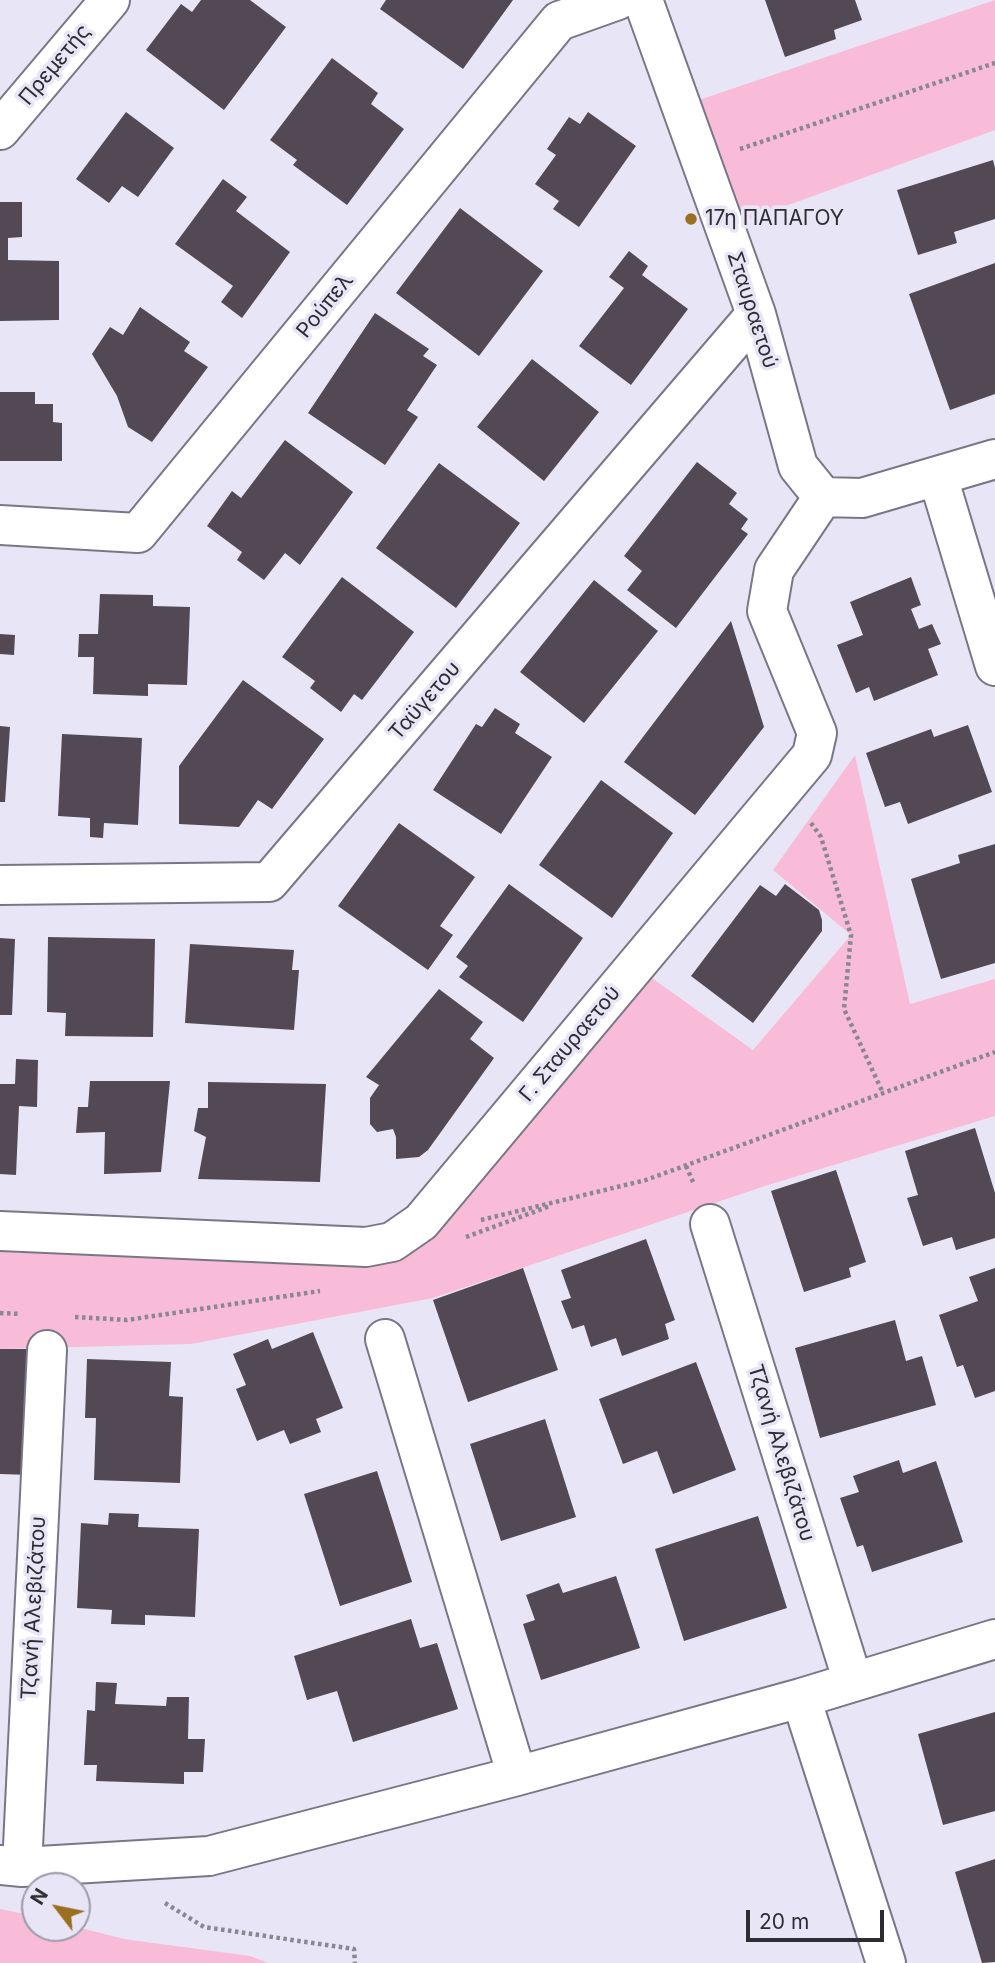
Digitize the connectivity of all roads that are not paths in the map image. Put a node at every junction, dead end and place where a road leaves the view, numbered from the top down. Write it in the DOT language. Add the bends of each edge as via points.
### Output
graph roads {
  1 [pos="110,0"];
  2 [pos="618,0"];
  3 [pos="643,0"];
  4 [pos="0,130"];
  5 [pos="756,314"];
  6 [pos="995,459"];
  7 [pos="938,477"];
  8 [pos="823,497"];
  9 [pos="0,526"];
  10 [pos="995,666"];
  11 [pos="0,885"];
  12 [pos="710,1224"];
  13 [pos="0,1231"];
  14 [pos="385,1339"];
  15 [pos="47,1350"];
  16 [pos="995,1639"];
  17 [pos="853,1682"];
  18 [pos="801,1699"];
  19 [pos="517,1776"];
  20 [pos="11,1866"];
  21 [pos="886,1963"];
  1 -- 4 [label="street, Πρεμετής"];
  2 -- 9 [label="street, Ρούπελ" via="559,21 138,533"];
  3 -- 5 [label="street, Σταυραετού"];
  5 -- 8 [label="street, Σταυραετού" via="798,466"];
  5 -- 11 [label="street, Ταϋγετου" via="269,882"];
  6 -- 7 [label="street"];
  7 -- 8 [label="street" via="862,498"];
  7 -- 10 [label="street"];
  8 -- 13 [label="street, Γ. Σταυραετού" via="774,570 767,611 817,733 812,755 421,1222 391,1242 366,1247"];
  12 -- 17 [label="street, Τζανή Αλεβιζάτου"];
  14 -- 19 [label="street"];
  15 -- 20 [label="street, Τζανή Αλεβιζάτου"];
  16 -- 17 [label="street, Τζανή Αλεβιζάτου"];
  17 -- 18 [label="street, Τζανή Αλεβιζάτου"];
  18 -- 19 [label="street, Τζανή Αλεβιζάτου"];
  18 -- 21 [label="street"];
  19 -- 20 [label="street, Τζανή Αλεβιζάτου" via="209,1856"];
}
